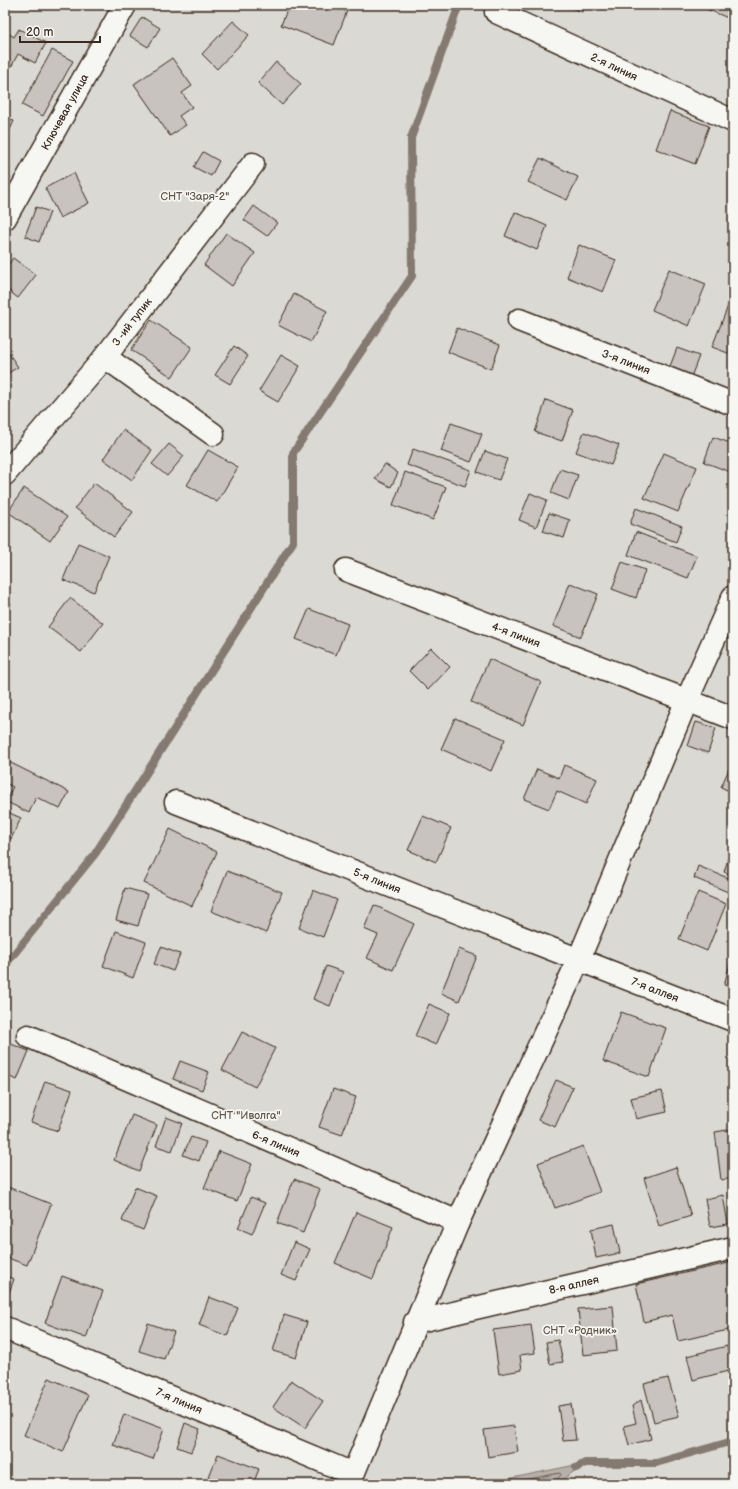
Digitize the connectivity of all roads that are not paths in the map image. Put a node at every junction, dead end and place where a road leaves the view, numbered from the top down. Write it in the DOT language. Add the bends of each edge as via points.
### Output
graph roads {
  1 [pos="125,5"];
  2 [pos="496,12"];
  3 [pos="733,121"];
  4 [pos="253,164"];
  5 [pos="5,218"];
  6 [pos="519,320"];
  7 [pos="105,357"];
  8 [pos="733,404"];
  9 [pos="213,434"];
  10 [pos="5,474"];
  11 [pos="346,570"];
  12 [pos="733,597"];
  13 [pos="687,700"];
  14 [pos="733,718"];
  15 [pos="176,802"];
  16 [pos="578,961"];
  17 [pos="733,1020"];
  18 [pos="28,1036"];
  19 [pos="458,1222"];
  20 [pos="733,1248"];
  21 [pos="415,1322"];
  22 [pos="5,1328"];
  23 [pos="351,1479"];
  1 -- 5 [label="street, Ключевая улица"];
  2 -- 3 [label="street, 2-я линия"];
  4 -- 7 [label="street, 3 -ий тупик"];
  6 -- 8 [label="street, 3-я линия"];
  7 -- 9 [label="street"];
  7 -- 10 [label="street, 3 -ий тупик"];
  11 -- 13 [label="street, 4-я линия"];
  12 -- 13 [label="street"];
  13 -- 14 [label="street, 4-я линия"];
  13 -- 16 [label="street"];
  15 -- 16 [label="street, 5-я линия"];
  16 -- 17 [label="street, 7-я аллея"];
  16 -- 19 [label="street"];
  18 -- 19 [label="street, 6-я линия"];
  19 -- 21 [label="street"];
  20 -- 21 [label="street, 8-я аллея"];
  21 -- 23 [label="street"];
  22 -- 23 [label="street, 7-я линия"];
}
